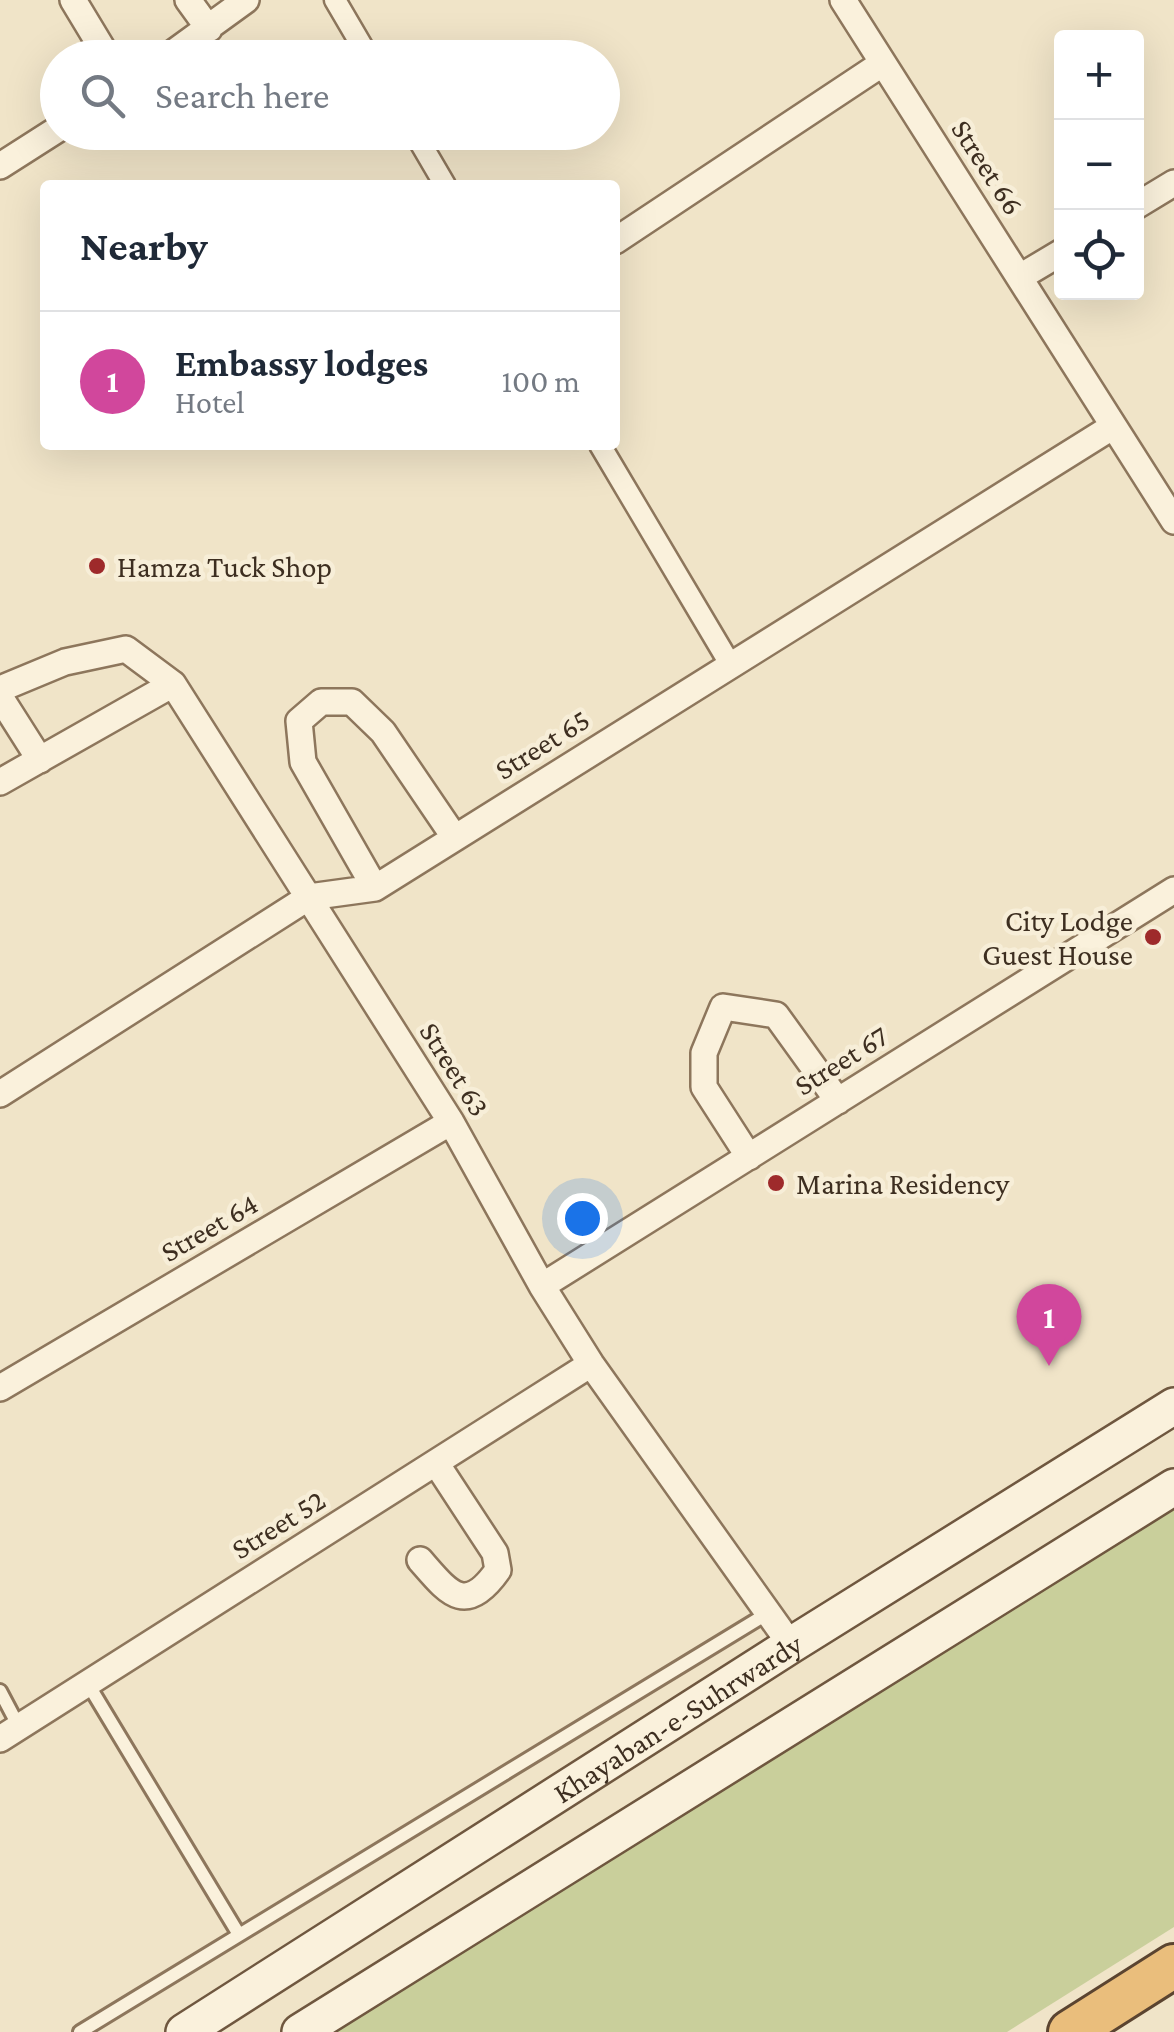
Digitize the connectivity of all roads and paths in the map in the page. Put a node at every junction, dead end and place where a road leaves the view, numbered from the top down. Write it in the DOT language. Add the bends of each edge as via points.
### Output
graph roads {
  1 [pos="73,0"];
  2 [pos="188,0"];
  3 [pos="246,0"];
  4 [pos="335,0"];
  5 [pos="843,0"];
  6 [pos="208,29"];
  7 [pos="97,40"];
  8 [pos="192,40"];
  9 [pos="358,40"];
  10 [pos="883,63"];
  11 [pos="40,140"];
  12 [pos="425,150"];
  13 [pos="0,166"];
  14 [pos="442,180"];
  15 [pos="1174,182"];
  16 [pos="1144,201"];
  17 [pos="620,238"];
  18 [pos="1054,257"];
  19 [pos="1020,278"];
  20 [pos="1112,427"];
  21 [pos="603,450"];
  22 [pos="1174,520"];
  23 [pos="730,664"];
  24 [pos="173,684"];
  25 [pos="0,689"];
  26 [pos="0,697"];
  27 [pos="40,760"];
  28 [pos="0,782"];
  29 [pos="455,838"];
  30 [pos="375,888"];
  31 [pos="1174,890"];
  32 [pos="309,897"];
  33 [pos="0,1094"];
  34 [pos="838,1101"];
  35 [pos="452,1122"];
  36 [pos="749,1156"];
  37 [pos="542,1286"];
  38 [pos="591,1364"];
  39 [pos="0,1388"];
  40 [pos="1174,1406"];
  41 [pos="436,1462"];
  42 [pos="1174,1488"];
  43 [pos="420,1560"];
  44 [pos="768,1614"];
  45 [pos="790,1645"];
  46 [pos="88,1684"];
  47 [pos="0,1691"];
  48 [pos="10,1733"];
  49 [pos="238,1933"];
  50 [pos="1174,1966"];
  51 [pos="1174,1999"];
  52 [pos="222,2022"];
  53 [pos="80,2032"];
  54 [pos="184,2032"];
  55 [pos="300,2032"];
  56 [pos="1070,2032"];
  57 [pos="1122,2032"];
  1 -- 7 [label="street"];
  2 -- 6 [label="street"];
  3 -- 6 [label="street"];
  4 -- 9 [label="street"];
  5 -- 10 [label="street, Street 66"];
  6 -- 8 [label="street"];
  10 -- 17 [label="street"];
  10 -- 19 [label="street, Street 66"];
  11 -- 13 [label="street"];
  12 -- 14 [label="street"];
  15 -- 16 [label="street"];
  18 -- 19 [label="street"];
  19 -- 20 [label="street, Street 66"];
  20 -- 22 [label="street, Street 66"];
  20 -- 23 [label="street, Street 65"];
  21 -- 23 [label="street"];
  23 -- 29 [label="street, Street 65"];
  24 -- 25 [label="street, Street 63" via="126,649 65,662"];
  24 -- 27 [label="street"];
  24 -- 32 [label="street, Street 63"];
  26 -- 27 [label="street"];
  27 -- 28 [label="street"];
  29 -- 30 [label="street, Street 65"];
  29 -- 30 [label="street" via="372,722 352,702 321,702 299,721 303,762"];
  30 -- 32 [label="street, Street 65"];
  31 -- 34 [label="street, Street 67"];
  32 -- 33 [label="street, Street 65"];
  32 -- 35 [label="street, Street 63"];
  34 -- 36 [label="street, Street 67"];
  34 -- 36 [label="street" via="776,1015 723,1007 704,1053 704,1087"];
  35 -- 37 [label="street, Street 63"];
  35 -- 39 [label="street, Street 64"];
  36 -- 37 [label="street, Street 67"];
  37 -- 38 [label="street, Street 63"];
  38 -- 41 [label="street, Street 52"];
  38 -- 44 [label="street, Street 63"];
  40 -- 45 [label="main road, Khayaban-e-Suhrwardy"];
  41 -- 43 [label="street" via="495,1553 498,1570 486,1587 466,1596 448,1593"];
  41 -- 46 [label="street, Street 52"];
  42 -- 55 [label="main road"];
  44 -- 45 [label="street, Street 63"];
  44 -- 49 [label="lane"];
  45 -- 52 [label="main road, Khayaban-e-Suhrwardy"];
  46 -- 48 [label="street, Street 52"];
  46 -- 49 [label="lane"];
  47 -- 48 [label="lane"];
  49 -- 53 [label="lane"];
  50 -- 56 [label="highway"];
  51 -- 57 [label="highway"];
  52 -- 54 [label="main road, Khayaban-e-Suhrwardy"];
}
